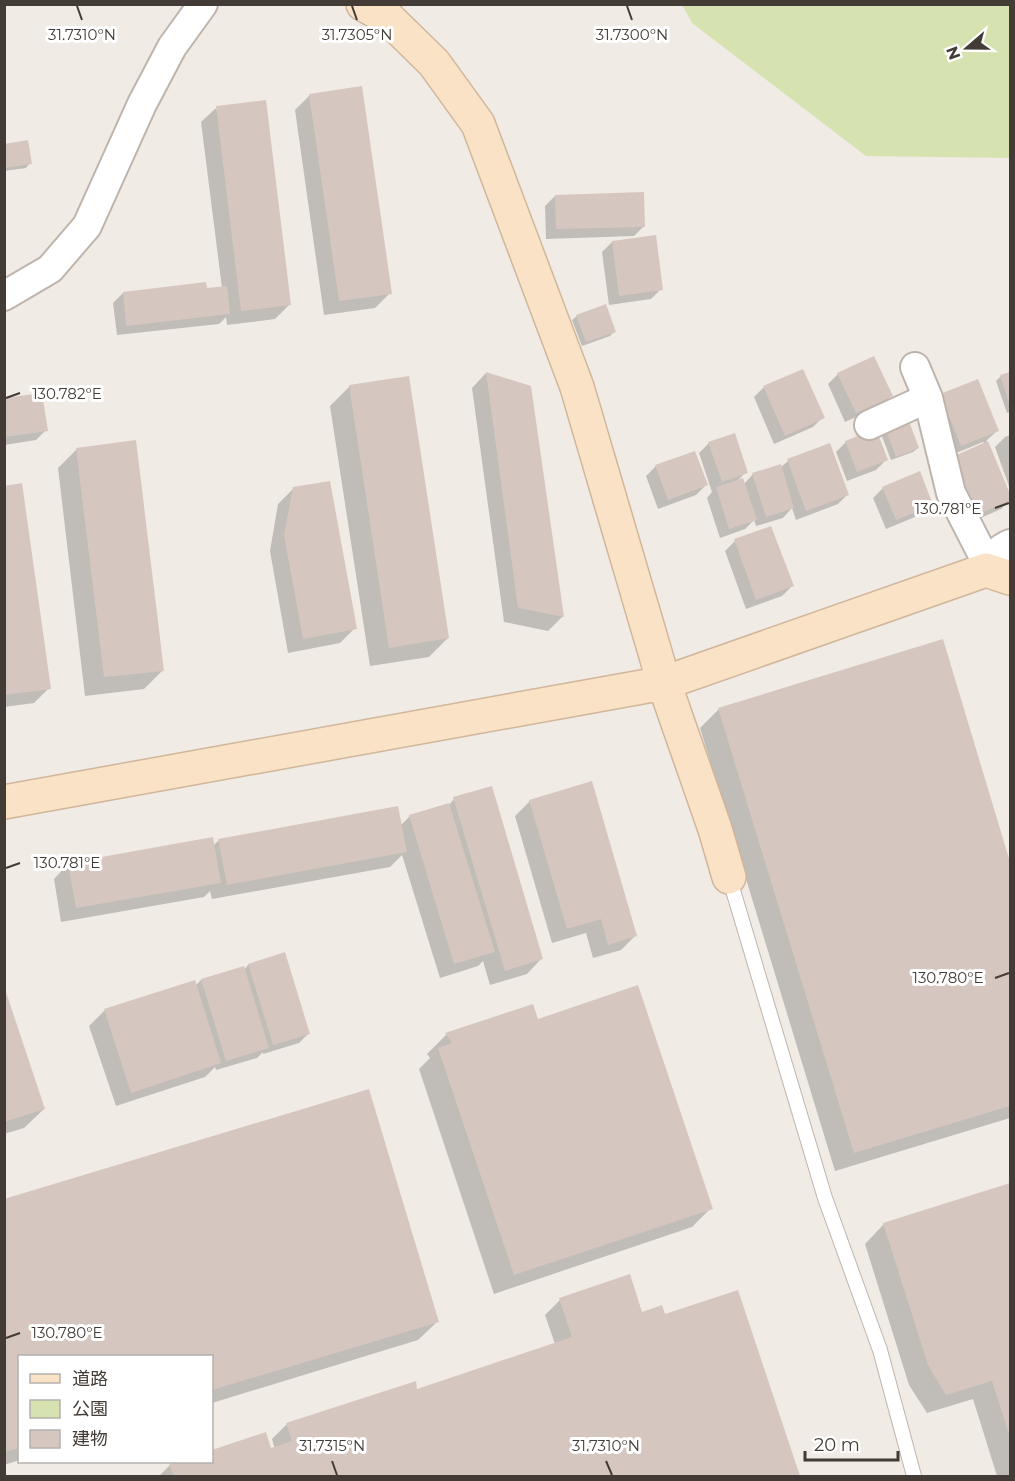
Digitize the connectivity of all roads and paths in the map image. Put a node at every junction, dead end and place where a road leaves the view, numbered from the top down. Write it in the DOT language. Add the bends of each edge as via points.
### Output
graph roads {
  1 [pos="203,4"];
  2 [pos="363,4"];
  3 [pos="4,296"];
  4 [pos="915,367"];
  5 [pos="928,398"];
  6 [pos="869,426"];
  7 [pos="1011,544"];
  8 [pos="994,570"];
  9 [pos="664,683"];
  10 [pos="4,802"];
  11 [pos="729,877"];
  12 [pos="914,1476"];
  1 -- 3 [label="street" via="172,47 147,94 87,226 50,269"];
  2 -- 9 [label="street" via="387,18 434,63 478,124 577,387"];
  4 -- 5 [label="street"];
  5 -- 6 [label="street"];
  5 -- 8 [label="street" via="951,493"];
  7 -- 8 [label="street" via="1003,547"];
  8 -- 9 [label="street"];
  9 -- 10 [label="street"];
  9 -- 11 [label="street"];
  11 -- 12 [label="lane" via="825,1198 880,1350"];
}
